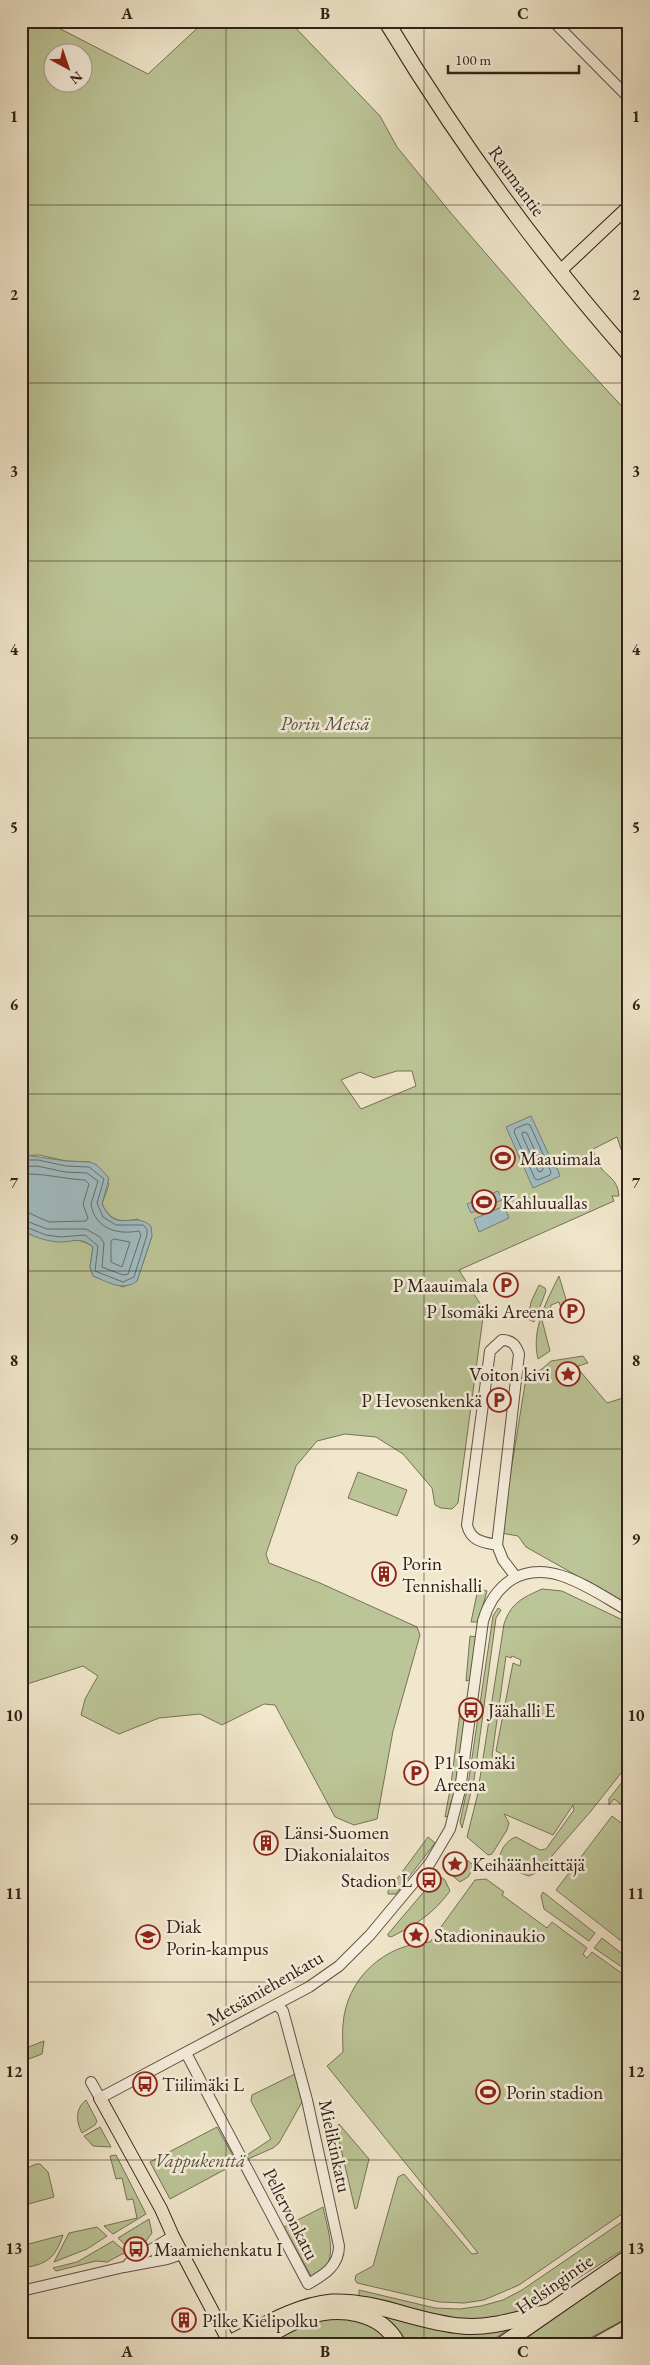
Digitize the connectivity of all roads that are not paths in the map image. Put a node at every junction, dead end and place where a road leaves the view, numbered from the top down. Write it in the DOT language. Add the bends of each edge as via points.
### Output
graph roads {
  1 [pos="386,21"];
  2 [pos="554,21"];
  3 [pos="629,98"];
  4 [pos="629,206"];
  5 [pos="559,272"];
  6 [pos="629,354"];
  7 [pos="496,1545"];
  8 [pos="516,1577"];
  9 [pos="629,1611"];
  10 [pos="278,2005"];
  11 [pos="186,2053"];
  12 [pos="91,2082"];
  13 [pos="100,2098"];
  14 [pos="173,2236"];
  15 [pos="182,2254"];
  16 [pos="629,2256"];
  17 [pos="124,2267"];
  18 [pos="308,2284"];
  19 [pos="21,2291"];
  20 [pos="548,2312"];
  21 [pos="629,2326"];
  22 [pos="230,2343"];
  23 [pos="255,2344"];
  24 [pos="398,2344"];
  25 [pos="503,2344"];
  26 [pos="595,2344"];
  1 -- 5 [label="highway, Raumantie" via="468,148"];
  2 -- 3 [label="street"];
  4 -- 5 [label="main road"];
  5 -- 6 [label="highway, Raumantie"];
  7 -- 7 [label="street" via="519,1354 517,1347 508,1340 502,1340 490,1351 468,1525 475,1539"];
  7 -- 8 [label="street"];
  8 -- 9 [label="street" via="536,1571 559,1574"];
  8 -- 10 [label="street, Metsämiehenkatu" via="496,1593 485,1614 460,1790 444,1843 412,1886 355,1950 330,1972"];
  10 -- 11 [label="street, Metsämiehenkatu"];
  10 -- 18 [label="street, Mielikinkatu" via="283,2011 307,2100 339,2254 330,2270"];
  11 -- 13 [label="street, Metsämiehenkatu"];
  11 -- 18 [label="street, Pellervonkatu"];
  12 -- 13 [label="street"];
  13 -- 14 [label="main road"];
  14 -- 15 [label="main road"];
  14 -- 17 [label="street"];
  15 -- 17 [label="street"];
  15 -- 22 [label="main road"];
  16 -- 20 [label="highway, Helsingintie"];
  17 -- 19 [label="street"];
  20 -- 22 [label="highway" via="494,2325 462,2326 369,2304 331,2302 277,2319"];
  20 -- 25 [label="highway, Helsingintie"];
  21 -- 26 [label="main road"];
  23 -- 24 [label="highway" via="307,2316 342,2312 356,2313 377,2321"];
}
